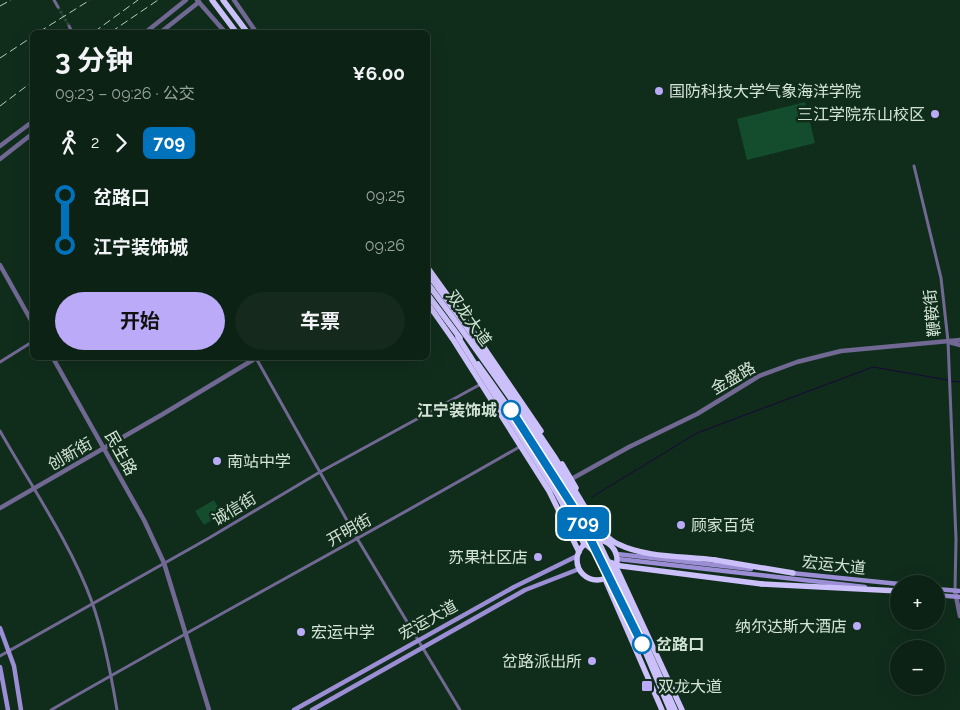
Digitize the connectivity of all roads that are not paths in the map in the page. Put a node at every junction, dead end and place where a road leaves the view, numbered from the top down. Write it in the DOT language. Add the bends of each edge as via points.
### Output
graph roads {
  1 [pos="54,0"];
  2 [pos="186,0"];
  3 [pos="212,0"];
  4 [pos="223,0"];
  5 [pos="230,0"];
  6 [pos="234,0"];
  7 [pos="198,1"];
  8 [pos="58,7"];
  9 [pos="242,12"];
  10 [pos="69,26"];
  11 [pos="71,30"];
  12 [pos="148,30"];
  13 [pos="163,30"];
  14 [pos="223,30"];
  15 [pos="234,30"];
  16 [pos="246,30"];
  17 [pos="255,30"];
  18 [pos="30,124"];
  19 [pos="30,136"];
  20 [pos="0,146"];
  21 [pos="0,159"];
  22 [pos="914,166"];
  23 [pos="0,265"];
  24 [pos="430,271"];
  25 [pos="430,277"];
  26 [pos="430,287"];
  27 [pos="430,298"];
  28 [pos="430,307"];
  29 [pos="30,318"];
  30 [pos="458,337"];
  31 [pos="960,340"];
  32 [pos="948,341"];
  33 [pos="30,343"];
  34 [pos="960,345"];
  35 [pos="54,360"];
  36 [pos="253,360"];
  37 [pos="257,360"];
  38 [pos="0,362"];
  39 [pos="481,384"];
  40 [pos="0,431"];
  41 [pos="521,446"];
  42 [pos="104,448"];
  43 [pos="320,472"];
  44 [pos="572,479"];
  45 [pos="33,490"];
  46 [pos="549,491"];
  47 [pos="0,508"];
  48 [pos="358,540"];
  49 [pos="600,540"];
  50 [pos="578,554"];
  51 [pos="617,556"];
  52 [pos="164,563"];
  53 [pos="616,567"];
  54 [pos="579,569"];
  55 [pos="793,573"];
  56 [pos="605,579"];
  57 [pos="890,583"];
  58 [pos="945,589"];
  59 [pos="890,590"];
  60 [pos="890,591"];
  61 [pos="958,591"];
  62 [pos="945,596"];
  63 [pos="958,597"];
  64 [pos="92,602"];
  65 [pos="960,605"];
  66 [pos="960,616"];
  67 [pos="0,628"];
  68 [pos="186,631"];
  69 [pos="418,640"];
  70 [pos="424,648"];
  71 [pos="8,650"];
  72 [pos="0,656"];
  73 [pos="0,668"];
  74 [pos="111,675"];
  75 [pos="8,710"];
  76 [pos="21,710"];
  77 [pos="51,710"];
  78 [pos="117,710"];
  79 [pos="209,710"];
  80 [pos="294,710"];
  81 [pos="312,710"];
  82 [pos="460,710"];
  83 [pos="662,710"];
  84 [pos="670,710"];
  85 [pos="675,710"];
  86 [pos="682,710"];
  1 -- 8 [label="street"];
  2 -- 12 [label="street"];
  3 -- 15 [label="highway"];
  4 -- 16 [label="highway"];
  5 -- 9 [label="street"];
  6 -- 9 [label="street"];
  7 -- 13 [label="street"];
  7 -- 14 [label="street"];
  9 -- 17 [label="street"];
  10 -- 11 [label="street"];
  18 -- 20 [label="street"];
  19 -- 21 [label="street"];
  22 -- 32 [label="street, 鞭鞍街" via="941,278"];
  23 -- 29 [label="street"];
  24 -- 44 [label="highway, 双龙大道"];
  25 -- 55 [label="highway, bridge" via="479,344 605,535 635,550"];
  26 -- 85 [label="highway, 双龙大道, bridge" via="535,436 586,517"];
  27 -- 30 [label="highway, 双龙大道, bridge"];
  28 -- 39 [label="highway, 双龙大道"];
  30 -- 60 [label="highway, bridge" via="592,553 621,566 762,584"];
  30 -- 84 [label="highway, 双龙大道, bridge" via="516,418 579,516 639,637"];
  31 -- 32 [label="street, 金盛路"];
  32 -- 34 [label="street, 金盛路"];
  32 -- 44 [label="street, 金盛路" via="841,351 796,362 759,376 697,414"];
  32 -- 61 [label="street, 鞭鞍街"];
  33 -- 38 [label="street"];
  35 -- 42 [label="street, 民生路"];
  36 -- 42 [label="street, 创新街"];
  37 -- 43 [label="street"];
  39 -- 41 [label="highway, 双龙大道"];
  39 -- 43 [label="street, 诚信街"];
  40 -- 45 [label="street"];
  41 -- 46 [label="highway, 双龙大道"];
  41 -- 48 [label="street, 开明街"];
  42 -- 45 [label="street, 创新街"];
  42 -- 52 [label="street, 民生路"];
  43 -- 48 [label="street"];
  43 -- 52 [label="street, 诚信街"];
  44 -- 46 [label="street, 金盛路"];
  44 -- 49 [label="highway, 双龙大道"];
  45 -- 47 [label="street, 创新街"];
  45 -- 64 [label="street" via="70,554"];
  46 -- 50 [label="highway, 双龙大道"];
  48 -- 68 [label="street, 开明街"];
  48 -- 69 [label="street"];
  49 -- 50 [label="highway" via="588,542"];
  49 -- 51 [label="highway" via="611,545"];
  50 -- 54 [label="highway"];
  50 -- 69 [label="main road, 宏运大道"];
  51 -- 53 [label="highway"];
  51 -- 55 [label="main road, 宏运大道"];
  51 -- 59 [label="main road, 宏运大道"];
  52 -- 64 [label="street, 诚信街"];
  52 -- 68 [label="street, 民生路"];
  53 -- 56 [label="highway"];
  53 -- 86 [label="highway"];
  54 -- 56 [label="highway" via="587,578"];
  54 -- 70 [label="main road, 宏运大道" via="525,590"];
  55 -- 57 [label="main road, 宏运大道"];
  56 -- 83 [label="highway"];
  58 -- 61 [label="main road"];
  61 -- 63 [label="street"];
  62 -- 63 [label="main road"];
  63 -- 65 [label="street"];
  63 -- 66 [label="street"];
  64 -- 71 [label="street, 诚信街"];
  64 -- 74 [label="street"];
  67 -- 71 [label="main road"];
  68 -- 74 [label="street, 开明街"];
  68 -- 79 [label="street, 民生路"];
  69 -- 70 [label="street"];
  69 -- 80 [label="main road, 宏运大道"];
  70 -- 81 [label="main road, 宏运大道"];
  70 -- 82 [label="street"];
  71 -- 72 [label="street, 诚信街"];
  71 -- 76 [label="main road"];
  73 -- 75 [label="main road"];
  74 -- 77 [label="street, 开明街"];
  74 -- 78 [label="street"];
}
